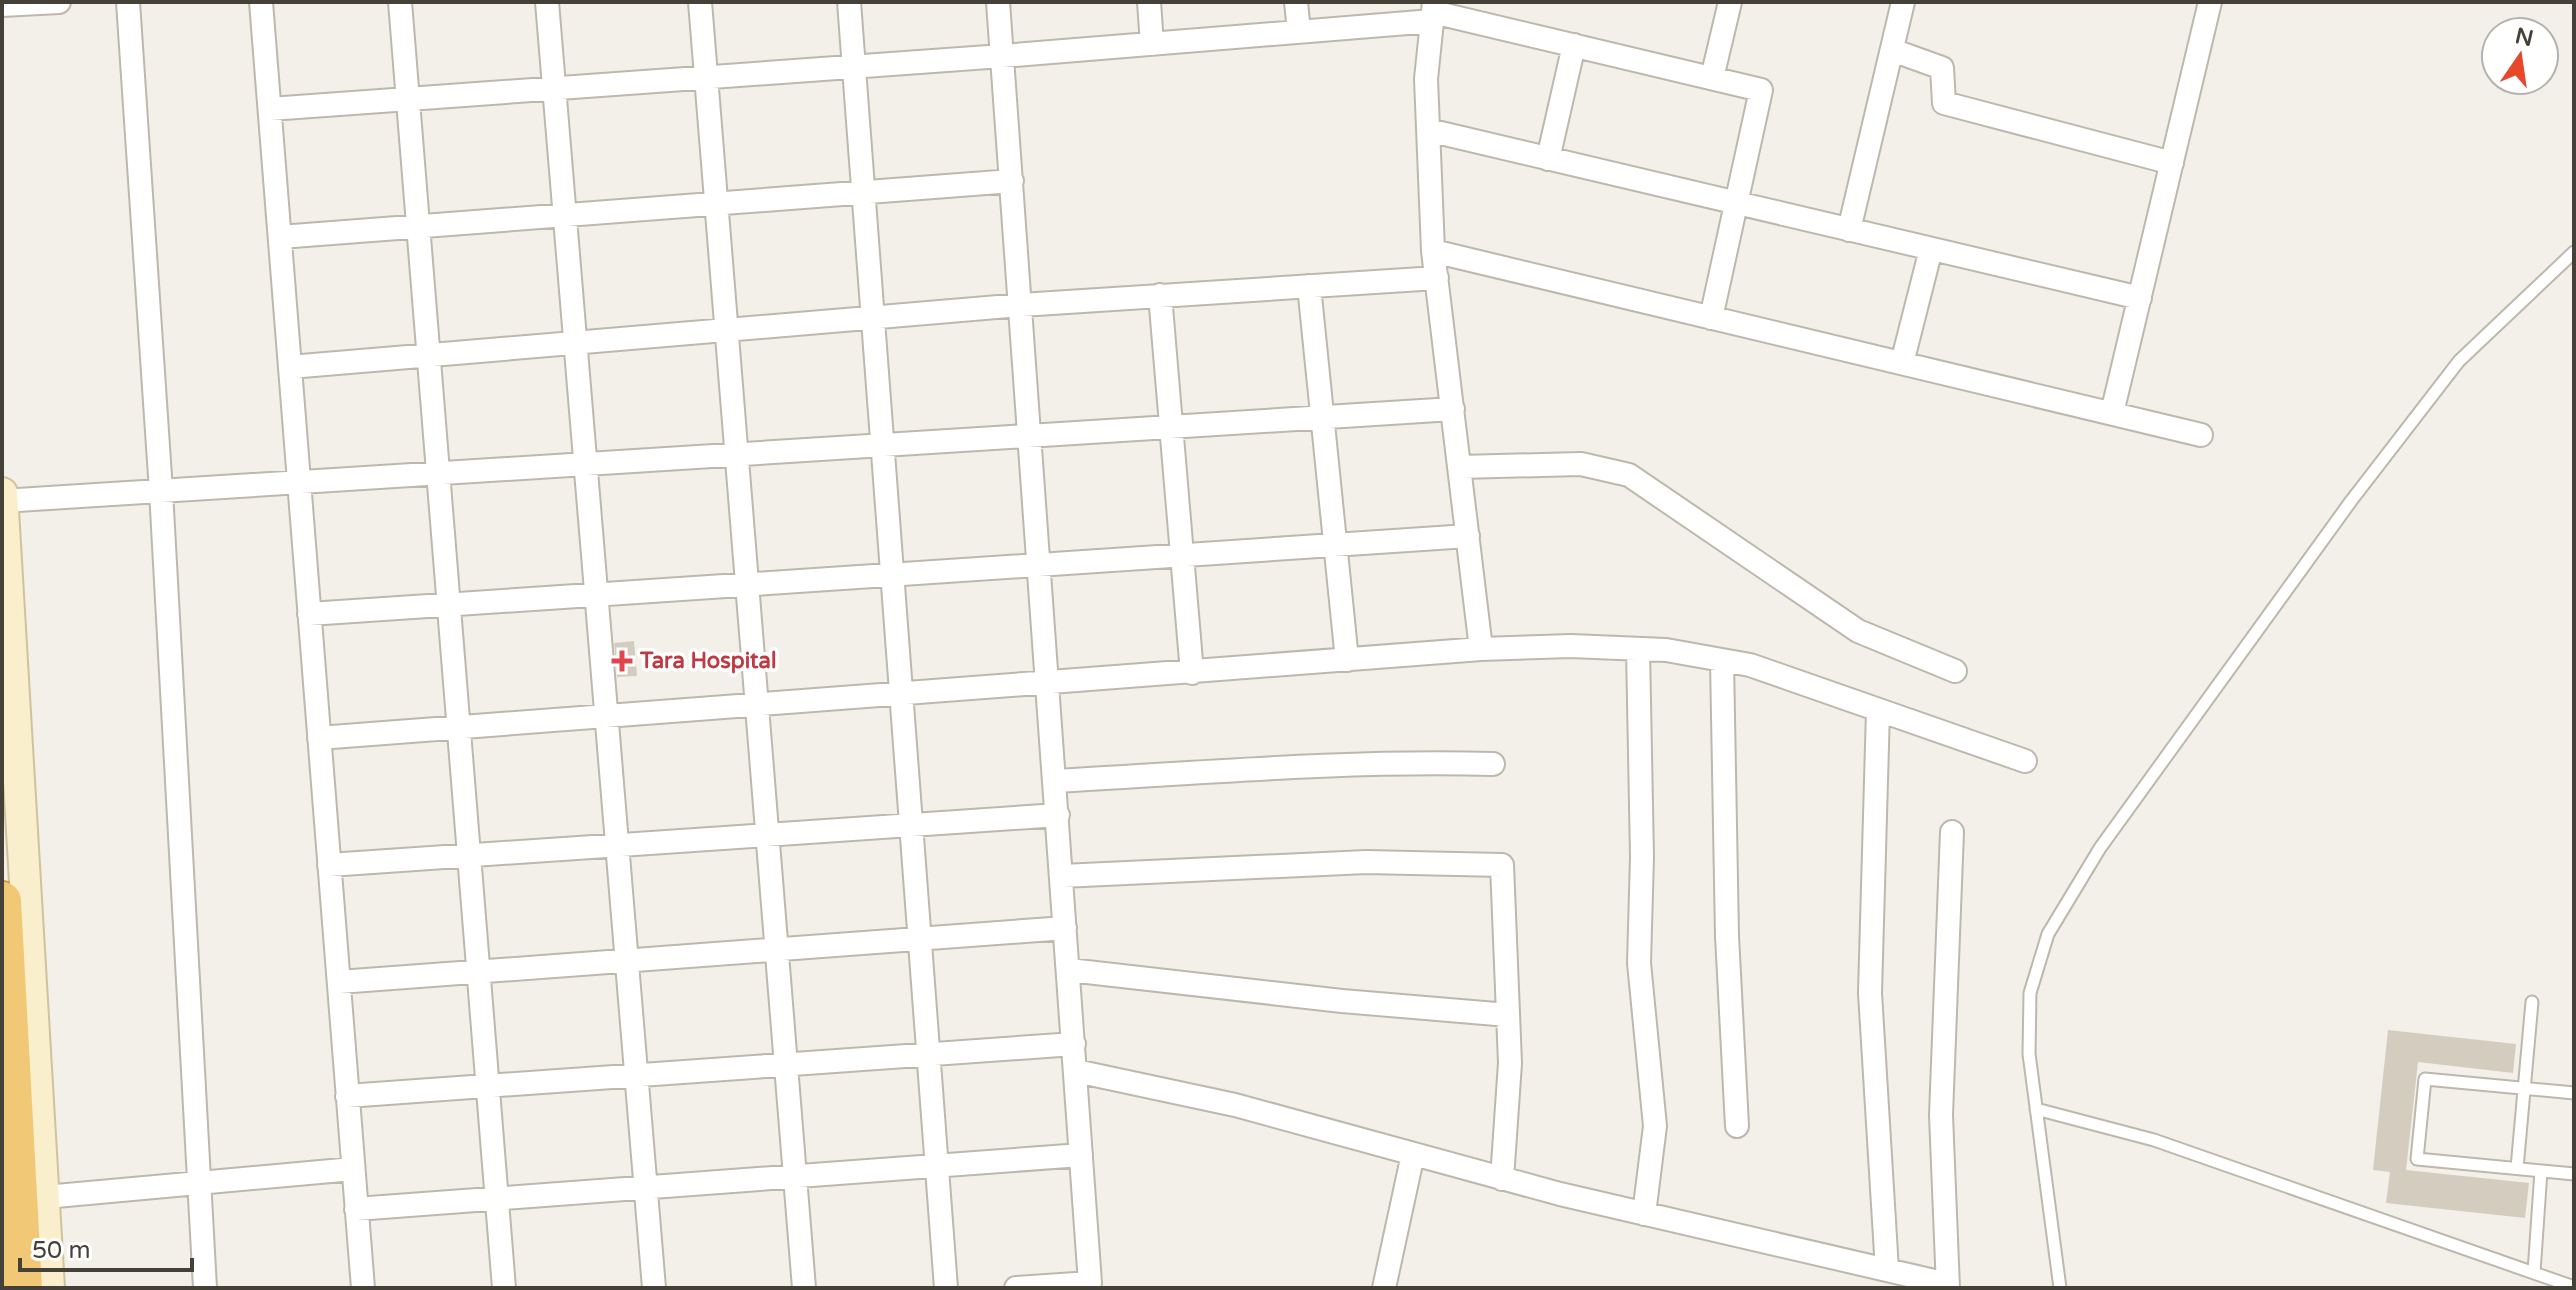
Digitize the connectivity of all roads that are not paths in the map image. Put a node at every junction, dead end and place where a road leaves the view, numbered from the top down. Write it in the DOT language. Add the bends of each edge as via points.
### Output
graph roads {
  1 [pos="59,2"];
  2 [pos="128,2"];
  3 [pos="261,2"];
  4 [pos="400,2"];
  5 [pos="547,2"];
  6 [pos="700,2"];
  7 [pos="849,2"];
  8 [pos="998,2"];
  9 [pos="1149,2"];
  10 [pos="1296,2"];
  11 [pos="1730,2"];
  12 [pos="1903,2"];
  13 [pos="2210,2"];
  14 [pos="2,5"];
  15 [pos="1433,11"];
  16 [pos="1299,32"];
  17 [pos="1152,44"];
  18 [pos="1574,45"];
  19 [pos="1892,50"];
  20 [pos="1002,56"];
  21 [pos="854,67"];
  22 [pos="706,77"];
  23 [pos="1712,78"];
  24 [pos="554,89"];
  25 [pos="408,99"];
  26 [pos="270,109"];
  27 [pos="1428,130"];
  28 [pos="1548,159"];
  29 [pos="2172,163"];
  30 [pos="1012,181"];
  31 [pos="863,192"];
  32 [pos="1736,203"];
  33 [pos="716,204"];
  34 [pos="564,215"];
  35 [pos="418,227"];
  36 [pos="1849,230"];
  37 [pos="280,237"];
  38 [pos="1931,249"];
  39 [pos="1433,251"];
  40 [pos="2574,252"];
  41 [pos="1437,278"];
  42 [pos="1309,286"];
  43 [pos="1160,295"];
  44 [pos="2140,298"];
  45 [pos="1021,305"];
  46 [pos="873,317"];
  47 [pos="1711,318"];
  48 [pos="726,330"];
  49 [pos="575,342"];
  50 [pos="429,355"];
  51 [pos="1902,363"];
  52 [pos="290,367"];
  53 [pos="1453,409"];
  54 [pos="2112,413"];
  55 [pos="1322,417"];
  56 [pos="1171,426"];
  57 [pos="1031,435"];
  58 [pos="2201,435"];
  59 [pos="883,445"];
  60 [pos="737,454"];
  61 [pos="585,464"];
  62 [pos="1460,467"];
  63 [pos="438,473"];
  64 [pos="299,482"];
  65 [pos="161,491"];
  66 [pos="2,493"];
  67 [pos="2,501"];
  68 [pos="1468,536"];
  69 [pos="1335,545"];
  70 [pos="1182,556"];
  71 [pos="1040,565"];
  72 [pos="892,575"];
  73 [pos="747,585"];
  74 [pos="596,595"];
  75 [pos="449,605"];
  76 [pos="309,614"];
  77 [pos="1481,649"];
  78 [pos="1638,649"];
  79 [pos="1347,660"];
  80 [pos="1722,660"];
  81 [pos="1955,671"];
  82 [pos="1192,673"];
  83 [pos="1048,684"];
  84 [pos="902,695"];
  85 [pos="757,706"];
  86 [pos="1878,710"];
  87 [pos="606,717"];
  88 [pos="459,728"];
  89 [pos="319,738"];
  90 [pos="2025,761"];
  91 [pos="1493,764"];
  92 [pos="1055,781"];
  93 [pos="1058,815"];
  94 [pos="911,825"];
  95 [pos="1952,832"];
  96 [pos="768,835"];
  97 [pos="617,845"];
  98 [pos="469,856"];
  99 [pos="329,865"];
  100 [pos="1062,876"];
  101 [pos="2,901"];
  102 [pos="1065,928"];
  103 [pos="920,939"];
  104 [pos="777,950"];
  105 [pos="627,961"];
  106 [pos="1069,970"];
  107 [pos="479,972"];
  108 [pos="339,982"];
  109 [pos="2532,1002"];
  110 [pos="1508,1015"];
  111 [pos="1074,1044"];
  112 [pos="929,1054"];
  113 [pos="786,1064"];
  114 [pos="1076,1071"];
  115 [pos="636,1075"];
  116 [pos="488,1086"];
  117 [pos="2524,1088"];
  118 [pos="2574,1093"];
  119 [pos="347,1096"];
  120 [pos="2036,1109"];
  121 [pos="1737,1126"];
  122 [pos="1413,1154"];
  123 [pos="1081,1155"];
  124 [pos="937,1166"];
  125 [pos="2517,1168"];
  126 [pos="353,1169"];
  127 [pos="2541,1171"];
  128 [pos="2574,1174"];
  129 [pos="795,1176"];
  130 [pos="1502,1179"];
  131 [pos="199,1183"];
  132 [pos="646,1188"];
  133 [pos="45,1197"];
  134 [pos="497,1199"];
  135 [pos="356,1209"];
  136 [pos="1644,1214"];
  137 [pos="1887,1270"];
  138 [pos="2534,1272"];
  139 [pos="1947,1286"];
  140 [pos="2574,1287"];
  141 [pos="23,1288"];
  142 [pos="49,1288"];
  143 [pos="205,1288"];
  144 [pos="363,1288"];
  145 [pos="504,1288"];
  146 [pos="654,1288"];
  147 [pos="804,1288"];
  148 [pos="946,1288"];
  149 [pos="1016,1288"];
  150 [pos="1384,1288"];
  151 [pos="2060,1288"];
  1 -- 14 [label="street"];
  2 -- 65 [label="street"];
  3 -- 26 [label="street"];
  4 -- 25 [label="street"];
  5 -- 24 [label="street"];
  6 -- 22 [label="street"];
  7 -- 21 [label="street"];
  8 -- 20 [label="street"];
  9 -- 17 [label="street"];
  10 -- 16 [label="street"];
  11 -- 23 [label="street"];
  12 -- 19 [label="street"];
  13 -- 29 [label="street"];
  15 -- 16 [label="street"];
  15 -- 18 [label="street"];
  15 -- 27 [label="street" via="1426,79"];
  16 -- 17 [label="street"];
  17 -- 20 [label="street"];
  18 -- 23 [label="street"];
  18 -- 28 [label="street"];
  19 -- 29 [label="street" via="1942,68 1944,103"];
  19 -- 36 [label="street"];
  20 -- 21 [label="street"];
  20 -- 30 [label="street"];
  21 -- 22 [label="street"];
  21 -- 31 [label="street"];
  22 -- 24 [label="street"];
  22 -- 33 [label="street"];
  23 -- 32 [label="street" via="1761,90"];
  24 -- 25 [label="street"];
  24 -- 34 [label="street"];
  25 -- 26 [label="street"];
  25 -- 35 [label="street"];
  26 -- 37 [label="street"];
  27 -- 28 [label="street"];
  27 -- 39 [label="street"];
  28 -- 32 [label="street"];
  29 -- 44 [label="street"];
  30 -- 31 [label="street"];
  30 -- 45 [label="street"];
  31 -- 33 [label="street"];
  31 -- 46 [label="street"];
  32 -- 36 [label="street"];
  32 -- 47 [label="street"];
  33 -- 34 [label="street"];
  33 -- 48 [label="street"];
  34 -- 35 [label="street"];
  34 -- 49 [label="street"];
  35 -- 37 [label="street"];
  35 -- 50 [label="street"];
  36 -- 38 [label="street"];
  37 -- 52 [label="street"];
  38 -- 44 [label="street"];
  38 -- 51 [label="street"];
  39 -- 41 [label="street"];
  39 -- 47 [label="street"];
  40 -- 120 [label="lane" via="2459,361 2100,848 2048,934 2030,993 2029,1054"];
  41 -- 42 [label="street"];
  41 -- 53 [label="street"];
  42 -- 43 [label="street"];
  42 -- 55 [label="street"];
  43 -- 45 [label="street"];
  43 -- 56 [label="street"];
  44 -- 54 [label="street"];
  45 -- 46 [label="street"];
  45 -- 57 [label="street"];
  46 -- 48 [label="street"];
  46 -- 59 [label="street"];
  47 -- 51 [label="street"];
  48 -- 49 [label="street"];
  48 -- 60 [label="street"];
  49 -- 50 [label="street"];
  49 -- 61 [label="street"];
  50 -- 52 [label="street"];
  50 -- 63 [label="street"];
  51 -- 54 [label="street"];
  52 -- 64 [label="street"];
  53 -- 55 [label="street"];
  53 -- 62 [label="street"];
  54 -- 58 [label="street"];
  55 -- 56 [label="street"];
  55 -- 69 [label="street"];
  56 -- 57 [label="street"];
  56 -- 70 [label="street"];
  57 -- 59 [label="street"];
  57 -- 71 [label="street"];
  59 -- 60 [label="street"];
  59 -- 72 [label="street"];
  60 -- 61 [label="street"];
  60 -- 73 [label="street"];
  61 -- 63 [label="street"];
  61 -- 74 [label="street"];
  62 -- 68 [label="street"];
  62 -- 81 [label="street" via="1581,464 1629,475 1858,631"];
  63 -- 64 [label="street"];
  63 -- 75 [label="street"];
  64 -- 65 [label="street"];
  64 -- 76 [label="street"];
  65 -- 67 [label="street"];
  65 -- 131 [label="street"];
  66 -- 67 [label="street"];
  67 -- 133 [label="street"];
  68 -- 69 [label="street"];
  68 -- 77 [label="street"];
  69 -- 70 [label="street"];
  69 -- 79 [label="street"];
  70 -- 71 [label="street"];
  70 -- 82 [label="street"];
  71 -- 72 [label="street"];
  71 -- 83 [label="street"];
  72 -- 73 [label="street"];
  72 -- 84 [label="street"];
  73 -- 74 [label="street"];
  73 -- 85 [label="street"];
  74 -- 75 [label="street"];
  74 -- 87 [label="street"];
  75 -- 76 [label="street"];
  75 -- 88 [label="street"];
  76 -- 89 [label="street"];
  77 -- 78 [label="street"];
  77 -- 79 [label="street"];
  78 -- 80 [label="street"];
  78 -- 136 [label="street" via="1639,963 1655,1126"];
  79 -- 82 [label="street"];
  80 -- 86 [label="street"];
  80 -- 121 [label="street"];
  82 -- 83 [label="street"];
  83 -- 84 [label="street"];
  83 -- 92 [label="street"];
  84 -- 85 [label="street"];
  84 -- 94 [label="street"];
  85 -- 87 [label="street"];
  85 -- 96 [label="street"];
  86 -- 90 [label="street"];
  86 -- 137 [label="street" via="1870,993"];
  87 -- 88 [label="street"];
  87 -- 97 [label="street"];
  88 -- 89 [label="street"];
  88 -- 98 [label="street"];
  89 -- 99 [label="street"];
  91 -- 92 [label="street"];
  92 -- 93 [label="street"];
  93 -- 94 [label="street"];
  93 -- 100 [label="street"];
  94 -- 96 [label="street"];
  94 -- 103 [label="street"];
  95 -- 139 [label="street" via="1941,1115"];
  96 -- 97 [label="street"];
  96 -- 104 [label="street"];
  97 -- 98 [label="street"];
  97 -- 105 [label="street"];
  98 -- 99 [label="street"];
  98 -- 107 [label="street"];
  99 -- 108 [label="street"];
  100 -- 102 [label="street"];
  100 -- 110 [label="street" via="1366,862 1502,865"];
  101 -- 141 [label="highway"];
  102 -- 103 [label="street"];
  102 -- 106 [label="street"];
  103 -- 104 [label="street"];
  103 -- 112 [label="street"];
  104 -- 105 [label="street"];
  104 -- 113 [label="street"];
  105 -- 107 [label="street"];
  105 -- 115 [label="street"];
  106 -- 110 [label="street"];
  106 -- 111 [label="street"];
  107 -- 108 [label="street"];
  107 -- 116 [label="street"];
  108 -- 119 [label="street"];
  109 -- 117 [label="lane"];
  110 -- 130 [label="street"];
  111 -- 112 [label="street"];
  111 -- 114 [label="street"];
  112 -- 113 [label="street"];
  112 -- 124 [label="street"];
  113 -- 115 [label="street"];
  113 -- 129 [label="street"];
  114 -- 122 [label="street" via="1235,1105"];
  114 -- 123 [label="street"];
  115 -- 116 [label="street"];
  115 -- 132 [label="street"];
  116 -- 119 [label="street"];
  116 -- 134 [label="street"];
  117 -- 118 [label="lane"];
  117 -- 125 [label="lane"];
  117 -- 125 [label="lane" via="2425,1079 2417,1159"];
  119 -- 126 [label="street"];
  120 -- 138 [label="lane" via="2154,1140"];
  120 -- 151 [label="lane"];
  122 -- 130 [label="street"];
  122 -- 150 [label="street"];
  123 -- 124 [label="street"];
  123 -- 149 [label="street" via="1090,1283"];
  124 -- 129 [label="street"];
  124 -- 148 [label="street"];
  125 -- 127 [label="lane"];
  126 -- 131 [label="street"];
  126 -- 135 [label="street"];
  127 -- 128 [label="lane"];
  127 -- 138 [label="lane"];
  129 -- 132 [label="street"];
  129 -- 147 [label="street"];
  130 -- 136 [label="street"];
  131 -- 133 [label="street"];
  131 -- 143 [label="street"];
  132 -- 134 [label="street"];
  132 -- 146 [label="street"];
  133 -- 142 [label="street"];
  134 -- 135 [label="street"];
  134 -- 145 [label="street"];
  135 -- 144 [label="street"];
  136 -- 137 [label="street"];
  137 -- 139 [label="street"];
  138 -- 140 [label="lane"];
}
